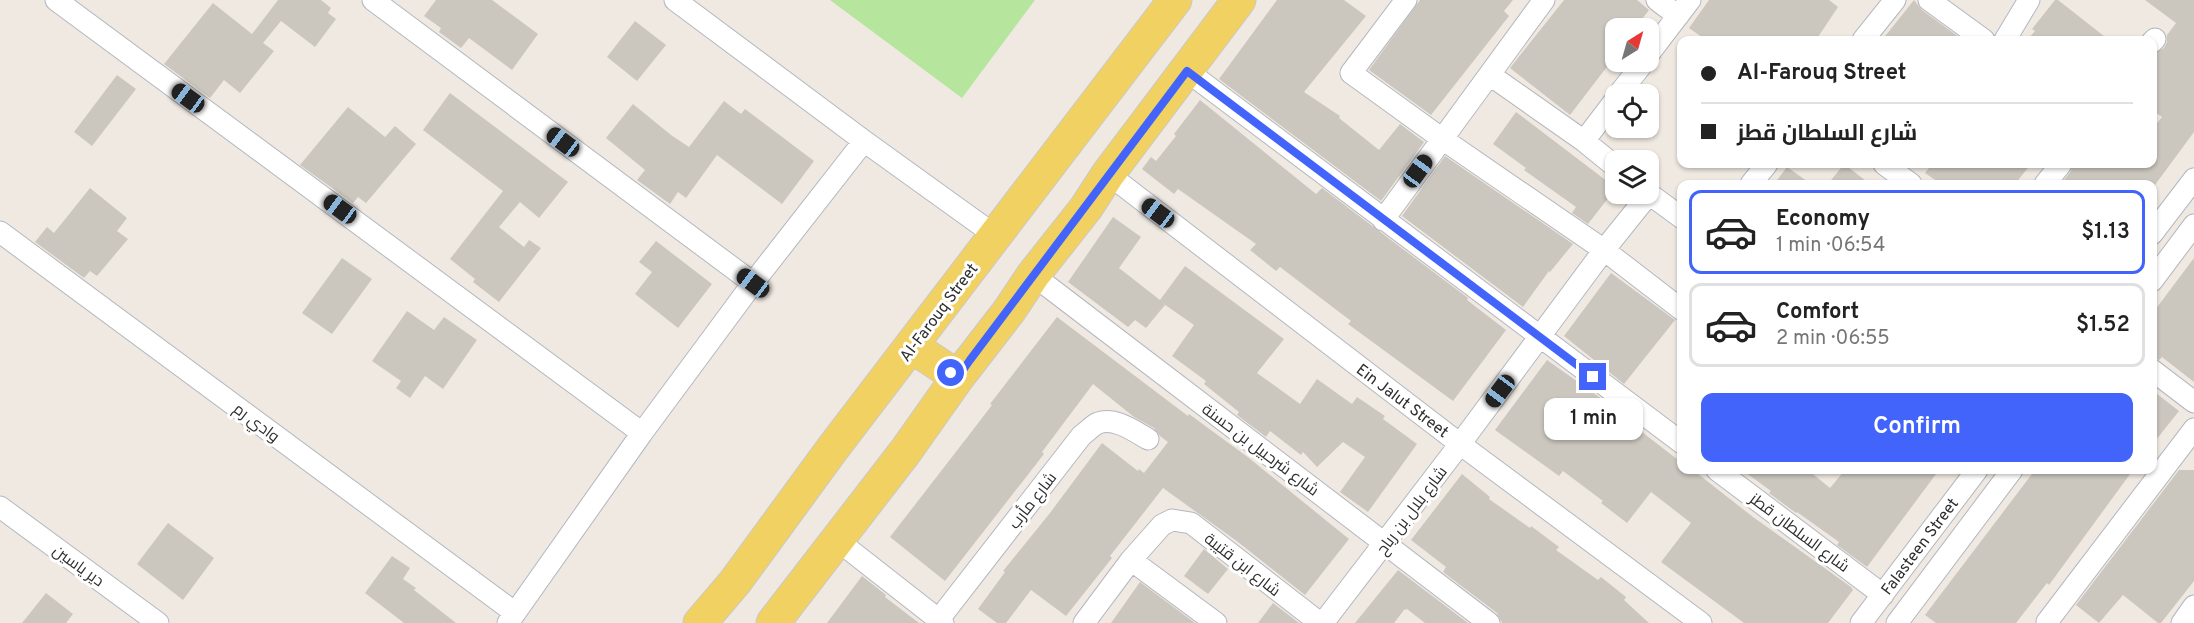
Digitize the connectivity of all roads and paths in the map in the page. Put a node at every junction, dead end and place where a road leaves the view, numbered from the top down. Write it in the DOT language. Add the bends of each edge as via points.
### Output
graph roads {
  1 [pos="56,0"];
  2 [pos="373,0"];
  3 [pos="675,0"];
  4 [pos="1175,0"];
  5 [pos="1239,0"];
  6 [pos="1406,0"];
  7 [pos="1544,0"];
  8 [pos="1657,0"];
  9 [pos="1895,0"];
  10 [pos="1929,0"];
  11 [pos="2029,0"];
  12 [pos="1684,8"];
  13 [pos="1866,36"];
  14 [pos="1978,36"];
  15 [pos="2007,36"];
  16 [pos="1659,41"];
  17 [pos="1187,71"];
  18 [pos="1636,72"];
  19 [pos="1490,75"];
  20 [pos="1627,84"];
  21 [pos="1605,113"];
  22 [pos="1441,138"];
  23 [pos="864,141"];
  24 [pos="1584,141"];
  25 [pos="1605,158"];
  26 [pos="1764,168"];
  27 [pos="1890,168"];
  28 [pos="2058,168"];
  29 [pos="1108,174"];
  30 [pos="1905,177"];
  31 [pos="2194,179"];
  32 [pos="1754,180"];
  33 [pos="2048,180"];
  34 [pos="1659,201"];
  35 [pos="1641,204"];
  36 [pos="1677,214"];
  37 [pos="1383,220"];
  38 [pos="2194,225"];
  39 [pos="2157,227"];
  40 [pos="0,232"];
  41 [pos="996,236"];
  42 [pos="1604,250"];
  43 [pos="2157,274"];
  44 [pos="1033,275"];
  45 [pos="753,283"];
  46 [pos="1677,306"];
  47 [pos="1541,337"];
  48 [pos="911,346"];
  49 [pos="2157,374"];
  50 [pos="958,377"];
  51 [pos="2194,402"];
  52 [pos="2194,429"];
  53 [pos="642,433"];
  54 [pos="1148,439"];
  55 [pos="1677,439"];
  56 [pos="1460,444"];
  57 [pos="1722,474"];
  58 [pos="1974,474"];
  59 [pos="2009,474"];
  60 [pos="0,507"];
  61 [pos="837,540"];
  62 [pos="1385,544"];
  63 [pos="1131,560"];
  64 [pos="1883,595"];
  65 [pos="2194,606"];
  66 [pos="511,618"];
  67 [pos="1906,620"];
  68 [pos="939,622"];
  69 [pos="158,623"];
  70 [pos="700,623"];
  71 [pos="772,623"];
  72 [pos="1084,623"];
  73 [pos="1216,623"];
  74 [pos="1321,623"];
  75 [pos="1489,623"];
  76 [pos="1701,623"];
  77 [pos="1862,623"];
  78 [pos="2049,623"];
  79 [pos="2182,623"];
  1 -- 53 [label="street"];
  2 -- 45 [label="street"];
  3 -- 23 [label="street"];
  4 -- 41 [label="main road, Al-Farouq Street"];
  5 -- 17 [label="main road"];
  6 -- 22 [label="street" via="1351,73"];
  7 -- 19 [label="street"];
  8 -- 12 [label="street"];
  9 -- 13 [label="street"];
  10 -- 14 [label="street"];
  11 -- 15 [label="street"];
  12 -- 16 [label="street"];
  17 -- 29 [label="main road"];
  17 -- 37 [label="street"];
  18 -- 20 [label="street"];
  19 -- 22 [label="street"];
  19 -- 24 [label="street"];
  21 -- 24 [label="street"];
  22 -- 37 [label="street"];
  22 -- 42 [label="street"];
  23 -- 41 [label="street"];
  23 -- 45 [label="street"];
  24 -- 25 [label="street"];
  26 -- 32 [label="street"];
  27 -- 30 [label="street"];
  28 -- 33 [label="street"];
  29 -- 44 [label="main road"];
  29 -- 56 [label="street, Ein Jalut Street"];
  31 -- 39 [label="street"];
  34 -- 36 [label="street"];
  35 -- 42 [label="street, شارع بلال بن رباح"];
  37 -- 47 [label="street"];
  38 -- 43 [label="street"];
  40 -- 66 [label="street, وادي رم"];
  41 -- 48 [label="main road, Al-Farouq Street"];
  42 -- 46 [label="street"];
  42 -- 47 [label="street, شارع بلال بن رباح"];
  44 -- 50 [label="main road"];
  44 -- 62 [label="street, شارع شرحبيل بن حسنة"];
  45 -- 53 [label="street"];
  47 -- 55 [label="street"];
  47 -- 56 [label="street, شارع بلال بن رباح"];
  48 -- 50 [label="main road"];
  48 -- 70 [label="main road, Al-Farouq Street"];
  49 -- 51 [label="street"];
  50 -- 61 [label="main road"];
  52 -- 78 [label="street"];
  53 -- 66 [label="street"];
  54 -- 68 [label="street, شارع مأرب" via="1124,425 1112,423 1097,423 1082,435"];
  56 -- 62 [label="street, شارع بلال بن رباح"];
  56 -- 76 [label="street, Ein Jalut Street"];
  57 -- 64 [label="street, شارع السلطان قطز"];
  58 -- 64 [label="street, Falasteen Street"];
  59 -- 67 [label="street, Falasteen Street"];
  60 -- 69 [label="street, دير ياسين"];
  61 -- 68 [label="street"];
  61 -- 71 [label="main road"];
  62 -- 74 [label="street, شارع بلال بن رباح"];
  62 -- 75 [label="street, شارع شرحبيل بن حسنة"];
  63 -- 72 [label="street"];
  63 -- 73 [label="street"];
  63 -- 74 [label="street, شارع ابن قتيبة" via="1162,525 1172,520 1191,523"];
  64 -- 77 [label="street, Falasteen Street"];
  65 -- 79 [label="street"];
}
